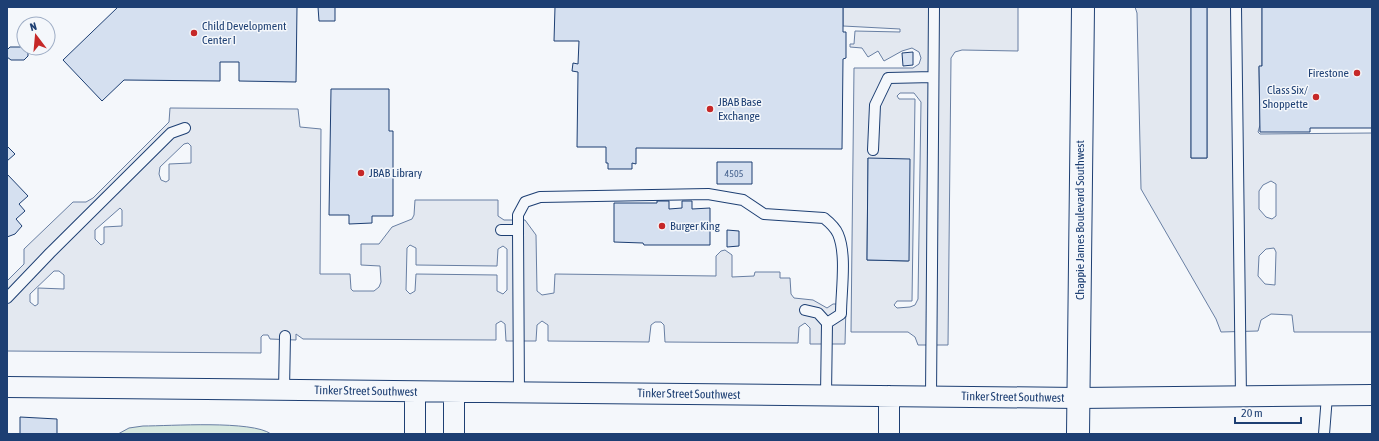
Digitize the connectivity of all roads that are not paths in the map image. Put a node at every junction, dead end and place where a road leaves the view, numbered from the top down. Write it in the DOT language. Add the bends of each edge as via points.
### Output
graph roads {
  1 [pos="934,7"];
  2 [pos="1083,7"];
  3 [pos="1236,7"];
  4 [pos="933,77"];
  5 [pos="185,128"];
  6 [pos="873,150"];
  7 [pos="501,230"];
  8 [pos="518,230"];
  9 [pos="7,298"];
  10 [pos="805,310"];
  11 [pos="827,323"];
  12 [pos="285,336"];
  13 [pos="7,388"];
  14 [pos="284,390"];
  15 [pos="415,392"];
  16 [pos="454,392"];
  17 [pos="519,393"];
  18 [pos="1372,395"];
  19 [pos="826,396"];
  20 [pos="889,396"];
  21 [pos="1327,396"];
  22 [pos="931,397"];
  23 [pos="1241,397"];
  24 [pos="1078,398"];
  25 [pos="415,434"];
  26 [pos="454,434"];
  27 [pos="889,434"];
  28 [pos="1078,434"];
  29 [pos="1324,434"];
  1 -- 4 [label="lane"];
  2 -- 24 [label="street, Chappie James Boulevard Southwest"];
  3 -- 23 [label="lane"];
  4 -- 6 [label="lane" via="888,78 875,105"];
  4 -- 22 [label="lane"];
  5 -- 9 [label="lane" via="171,133"];
  7 -- 8 [label="lane"];
  8 -- 11 [label="lane" via="518,215 525,202 540,197 708,194 743,200 764,214 824,218 838,233 842,248 841,314"];
  8 -- 17 [label="lane"];
  10 -- 11 [label="lane" via="818,313"];
  11 -- 19 [label="lane"];
  12 -- 14 [label="lane"];
  13 -- 14 [label="street, Tinker Street Southwest"];
  14 -- 15 [label="street, Tinker Street Southwest"];
  15 -- 16 [label="street, Tinker Street Southwest"];
  15 -- 25 [label="street"];
  16 -- 17 [label="street, Tinker Street Southwest"];
  16 -- 26 [label="street"];
  17 -- 19 [label="street, Tinker Street Southwest"];
  18 -- 21 [label="street, Tinker Street Southwest"];
  19 -- 20 [label="street, Tinker Street Southwest"];
  20 -- 22 [label="street, Tinker Street Southwest"];
  20 -- 27 [label="street"];
  21 -- 23 [label="street, Tinker Street Southwest"];
  21 -- 29 [label="lane"];
  22 -- 24 [label="street, Tinker Street Southwest"];
  23 -- 24 [label="street, Tinker Street Southwest"];
  24 -- 28 [label="street, Chappie James Boulevard Southwest"];
}
